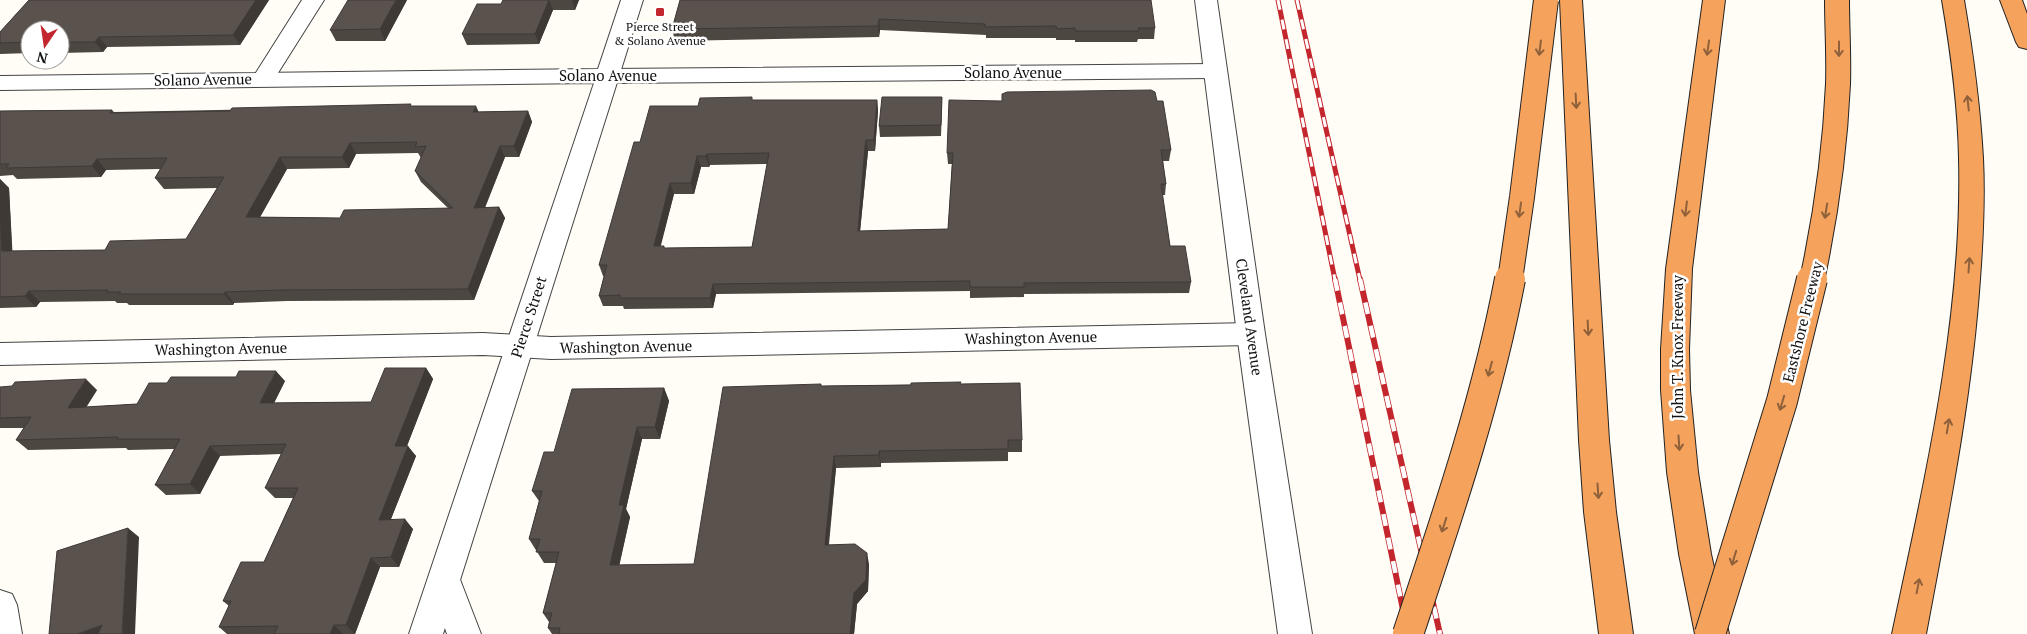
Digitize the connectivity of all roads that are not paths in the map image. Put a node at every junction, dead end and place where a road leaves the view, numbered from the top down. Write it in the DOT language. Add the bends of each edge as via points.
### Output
graph roads {
  1 [pos="313,0"];
  2 [pos="632,0"];
  3 [pos="1206,0"];
  4 [pos="1546,0"];
  5 [pos="1571,0"];
  6 [pos="1714,0"];
  7 [pos="1837,0"];
  8 [pos="1953,0"];
  9 [pos="2011,0"];
  10 [pos="2027,42"];
  11 [pos="1215,71"];
  12 [pos="608,76"];
  13 [pos="263,79"];
  14 [pos="0,83"];
  15 [pos="1252,334"];
  16 [pos="519,345"];
  17 [pos="0,354"];
  18 [pos="444,580"];
  19 [pos="0,605"];
  20 [pos="5,634"];
  21 [pos="426,634"];
  22 [pos="464,634"];
  23 [pos="1295,634"];
  24 [pos="1408,634"];
  25 [pos="1616,634"];
  26 [pos="1711,634"];
  27 [pos="1909,634"];
  1 -- 13 [label="street"];
  2 -- 12 [label="street, Pierce Street"];
  3 -- 11 [label="street, Cleveland Avenue"];
  4 -- 24 [label="highway, one-way, bridge" via="1516,240 1503,316 1466,456"];
  5 -- 25 [label="highway, one-way" via="1600,512"];
  6 -- 26 [label="highway, John T. Knox Freeway, one-way" via="1676,307 1680,456 1690,529"];
  7 -- 26 [label="highway, Eastshore Freeway, one-way, bridge" via="1839,80 1830,187 1819,255 1795,359"];
  27 -- 8 [label="highway, one-way" via="1954,394 1968,291 1972,189 1970,120"];
  9 -- 10 [label="highway"];
  11 -- 12 [label="street, Solano Avenue"];
  11 -- 15 [label="street, Cleveland Avenue"];
  12 -- 13 [label="street, Solano Avenue"];
  12 -- 16 [label="street, Pierce Street"];
  13 -- 14 [label="street, Solano Avenue"];
  15 -- 16 [label="street, Washington Avenue" via="561,348"];
  15 -- 23 [label="street, Cleveland Avenue"];
  16 -- 17 [label="street, Washington Avenue"];
  16 -- 18 [label="street, Pierce Street"];
  18 -- 21 [label="street, Pierce Street"];
  18 -- 22 [label="street"];
  19 -- 20 [label="street"];
}
